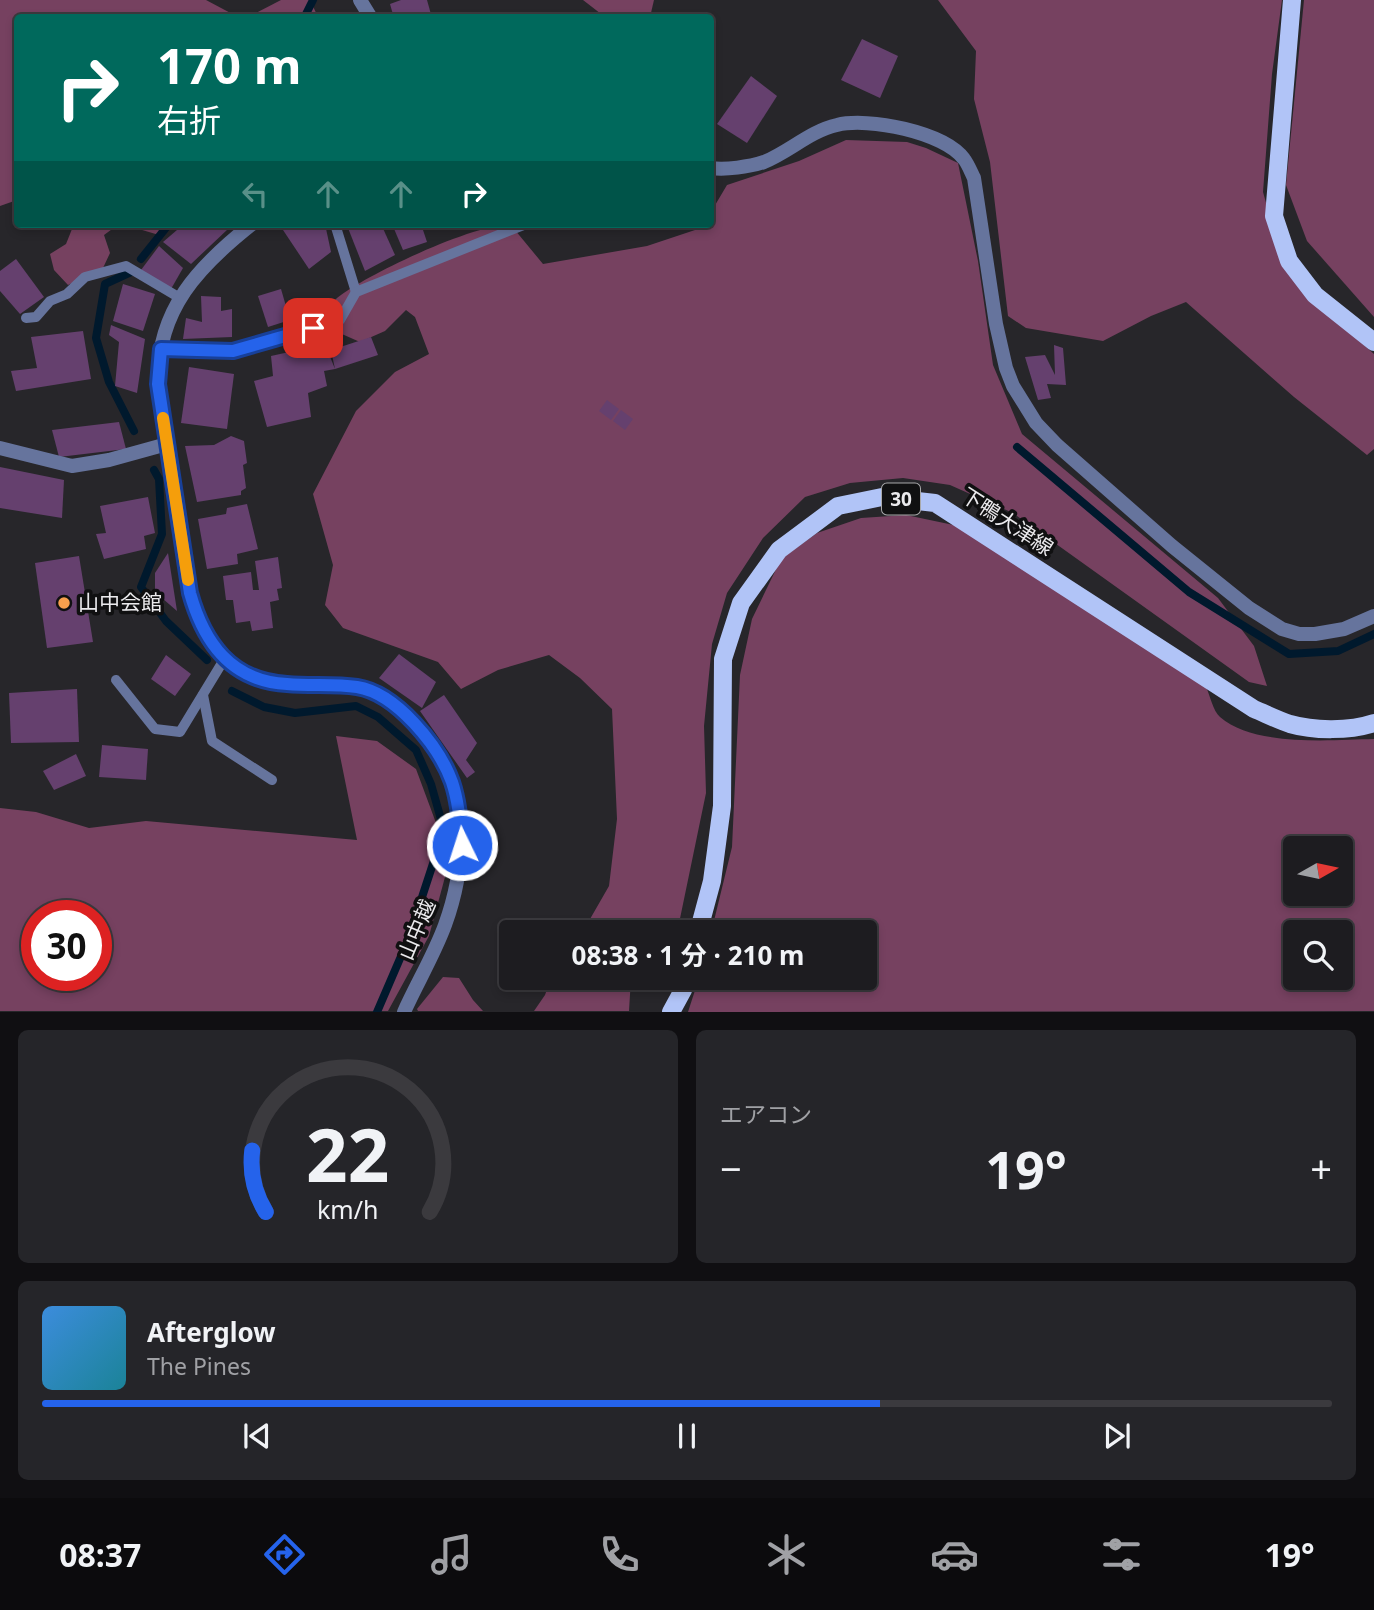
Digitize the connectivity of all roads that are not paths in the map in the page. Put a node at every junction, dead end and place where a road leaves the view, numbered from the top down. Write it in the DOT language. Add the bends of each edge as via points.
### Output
graph roads {
  1 [pos="1293,0"];
  2 [pos="714,169"];
  3 [pos="247,228"];
  4 [pos="336,228"];
  5 [pos="516,228"];
  6 [pos="356,292"];
  7 [pos="180,298"];
  8 [pos="26,318"];
  9 [pos="1374,342"];
  10 [pos="161,349"];
  11 [pos="167,444"];
  12 [pos="0,449"];
  13 [pos="1374,616"];
  14 [pos="225,658"];
  15 [pos="116,680"];
  16 [pos="203,695"];
  17 [pos="1374,723"];
  18 [pos="272,780"];
  19 [pos="702,920"];
  20 [pos="682,990"];
  21 [pos="404,1012"];
  22 [pos="671,1012"];
  1 -- 9 [label="main road" via="1274,216 1289,261 1315,295"];
  2 -- 13 [label="street" via="763,162 837,124 899,127 931,135 949,147 963,157 974,178 1006,368 1036,423 1171,546 1282,629 1315,634 1344,629"];
  3 -- 7 [label="street, 山中越" via="200,270"];
  4 -- 6 [label="lane"];
  5 -- 6 [label="lane"];
  6 -- 10 [label="lane" via="340,320 233,351"];
  7 -- 8 [label="lane" via="126,266 85,277 67,295 50,301 36,317"];
  7 -- 10 [label="street, 山中越"];
  10 -- 11 [label="street, 山中越" via="158,384"];
  11 -- 12 [label="street" via="72,466"];
  11 -- 14 [label="street, 山中越" via="193,605 206,634"];
  14 -- 16 [label="lane"];
  14 -- 21 [label="street, 山中越" via="247,675 266,681 359,687 379,694 410,719 442,761 459,810 458,882 444,927"];
  15 -- 16 [label="lane" via="155,729 180,732"];
  16 -- 18 [label="lane" via="212,741"];
  17 -- 19 [label="main road, 下鴨大津線 / 30" via="1327,729 1293,725 1254,709 934,503 882,497 838,506 779,550 741,603 723,659 722,806"];
  20 -- 22 [label="main road"];
}
